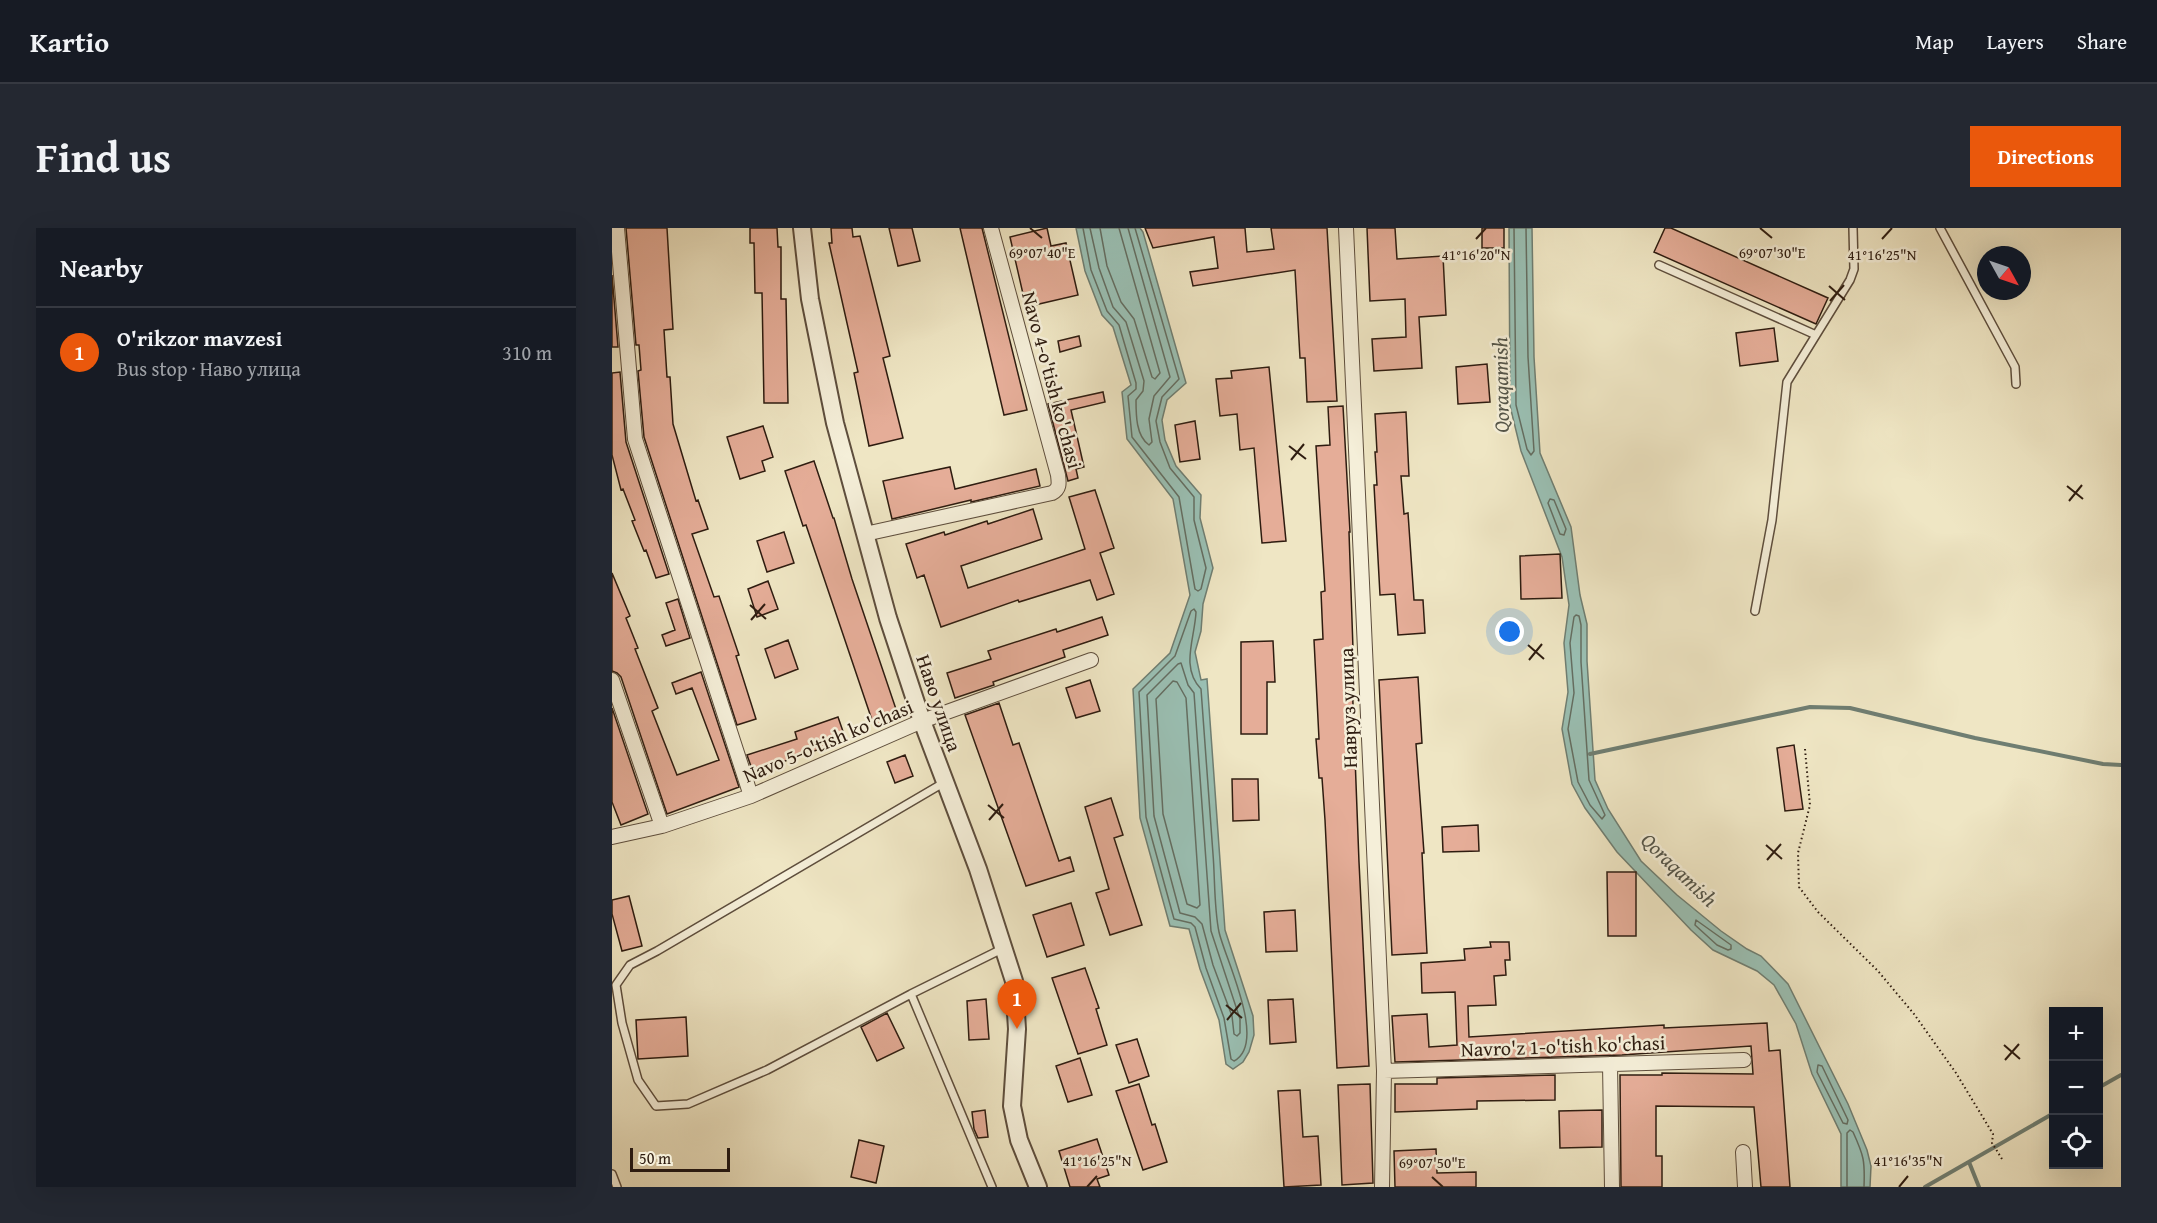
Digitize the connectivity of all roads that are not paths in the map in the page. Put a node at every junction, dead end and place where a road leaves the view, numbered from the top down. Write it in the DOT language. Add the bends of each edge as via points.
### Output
graph roads {
  1 [pos="617,228"];
  2 [pos="802,228"];
  3 [pos="991,228"];
  4 [pos="1346,228"];
  5 [pos="1853,228"];
  6 [pos="1940,228"];
  7 [pos="1659,265"];
  8 [pos="616,282"];
  9 [pos="1816,335"];
  10 [pos="2016,384"];
  11 [pos="865,534"];
  12 [pos="1755,611"];
  13 [pos="1091,660"];
  14 [pos="612,680"];
  15 [pos="922,721"];
  16 [pos="945,782"];
  17 [pos="752,796"];
  18 [pos="662,826"];
  19 [pos="612,837"];
  20 [pos="1005,948"];
  21 [pos="911,994"];
  22 [pos="1744,1060"];
  23 [pos="1610,1064"];
  24 [pos="1384,1071"];
  25 [pos="1743,1152"];
  26 [pos="612,1174"];
  27 [pos="617,1187"];
  28 [pos="992,1187"];
  29 [pos="1038,1187"];
  30 [pos="1382,1187"];
  31 [pos="1612,1187"];
  32 [pos="1745,1187"];
  1 -- 8 [label="street"];
  2 -- 11 [label="street, Наво улица" via="810,299 835,423"];
  3 -- 11 [label="street, Navo 4-o'tish ko'chasi" via="1059,485 1053,493"];
  4 -- 24 [label="street, Навруз улица"];
  5 -- 9 [label="lane" via="1854,269"];
  6 -- 10 [label="lane" via="2015,367"];
  7 -- 9 [label="lane"];
  8 -- 17 [label="street" via="635,439"];
  9 -- 12 [label="lane" via="1787,382 1772,520"];
  11 -- 15 [label="street, Наво улица"];
  13 -- 15 [label="street, Navo 5-o'tish ko'chasi"];
  14 -- 18 [label="street"];
  15 -- 16 [label="street, Наво улица"];
  15 -- 17 [label="street, Navo 5-o'tish ko'chasi"];
  16 -- 20 [label="street, Наво улица"];
  16 -- 21 [label="lane" via="630,965 616,985 638,1080 656,1106 688,1104 767,1070"];
  17 -- 18 [label="street, Navo 5-o'tish ko'chasi"];
  18 -- 19 [label="street, Navo 5-o'tish ko'chasi"];
  20 -- 21 [label="lane"];
  20 -- 29 [label="street, Наво улица" via="1014,981 1017,1029 1012,1106 1019,1140"];
  21 -- 28 [label="lane"];
  22 -- 23 [label="street, Navro'z 1-o'tish ko'chasi"];
  23 -- 24 [label="street, Navro'z 1-o'tish ko'chasi"];
  23 -- 31 [label="street"];
  24 -- 30 [label="street, Навруз улица"];
  25 -- 32 [label="street"];
  26 -- 27 [label="lane"];
}
